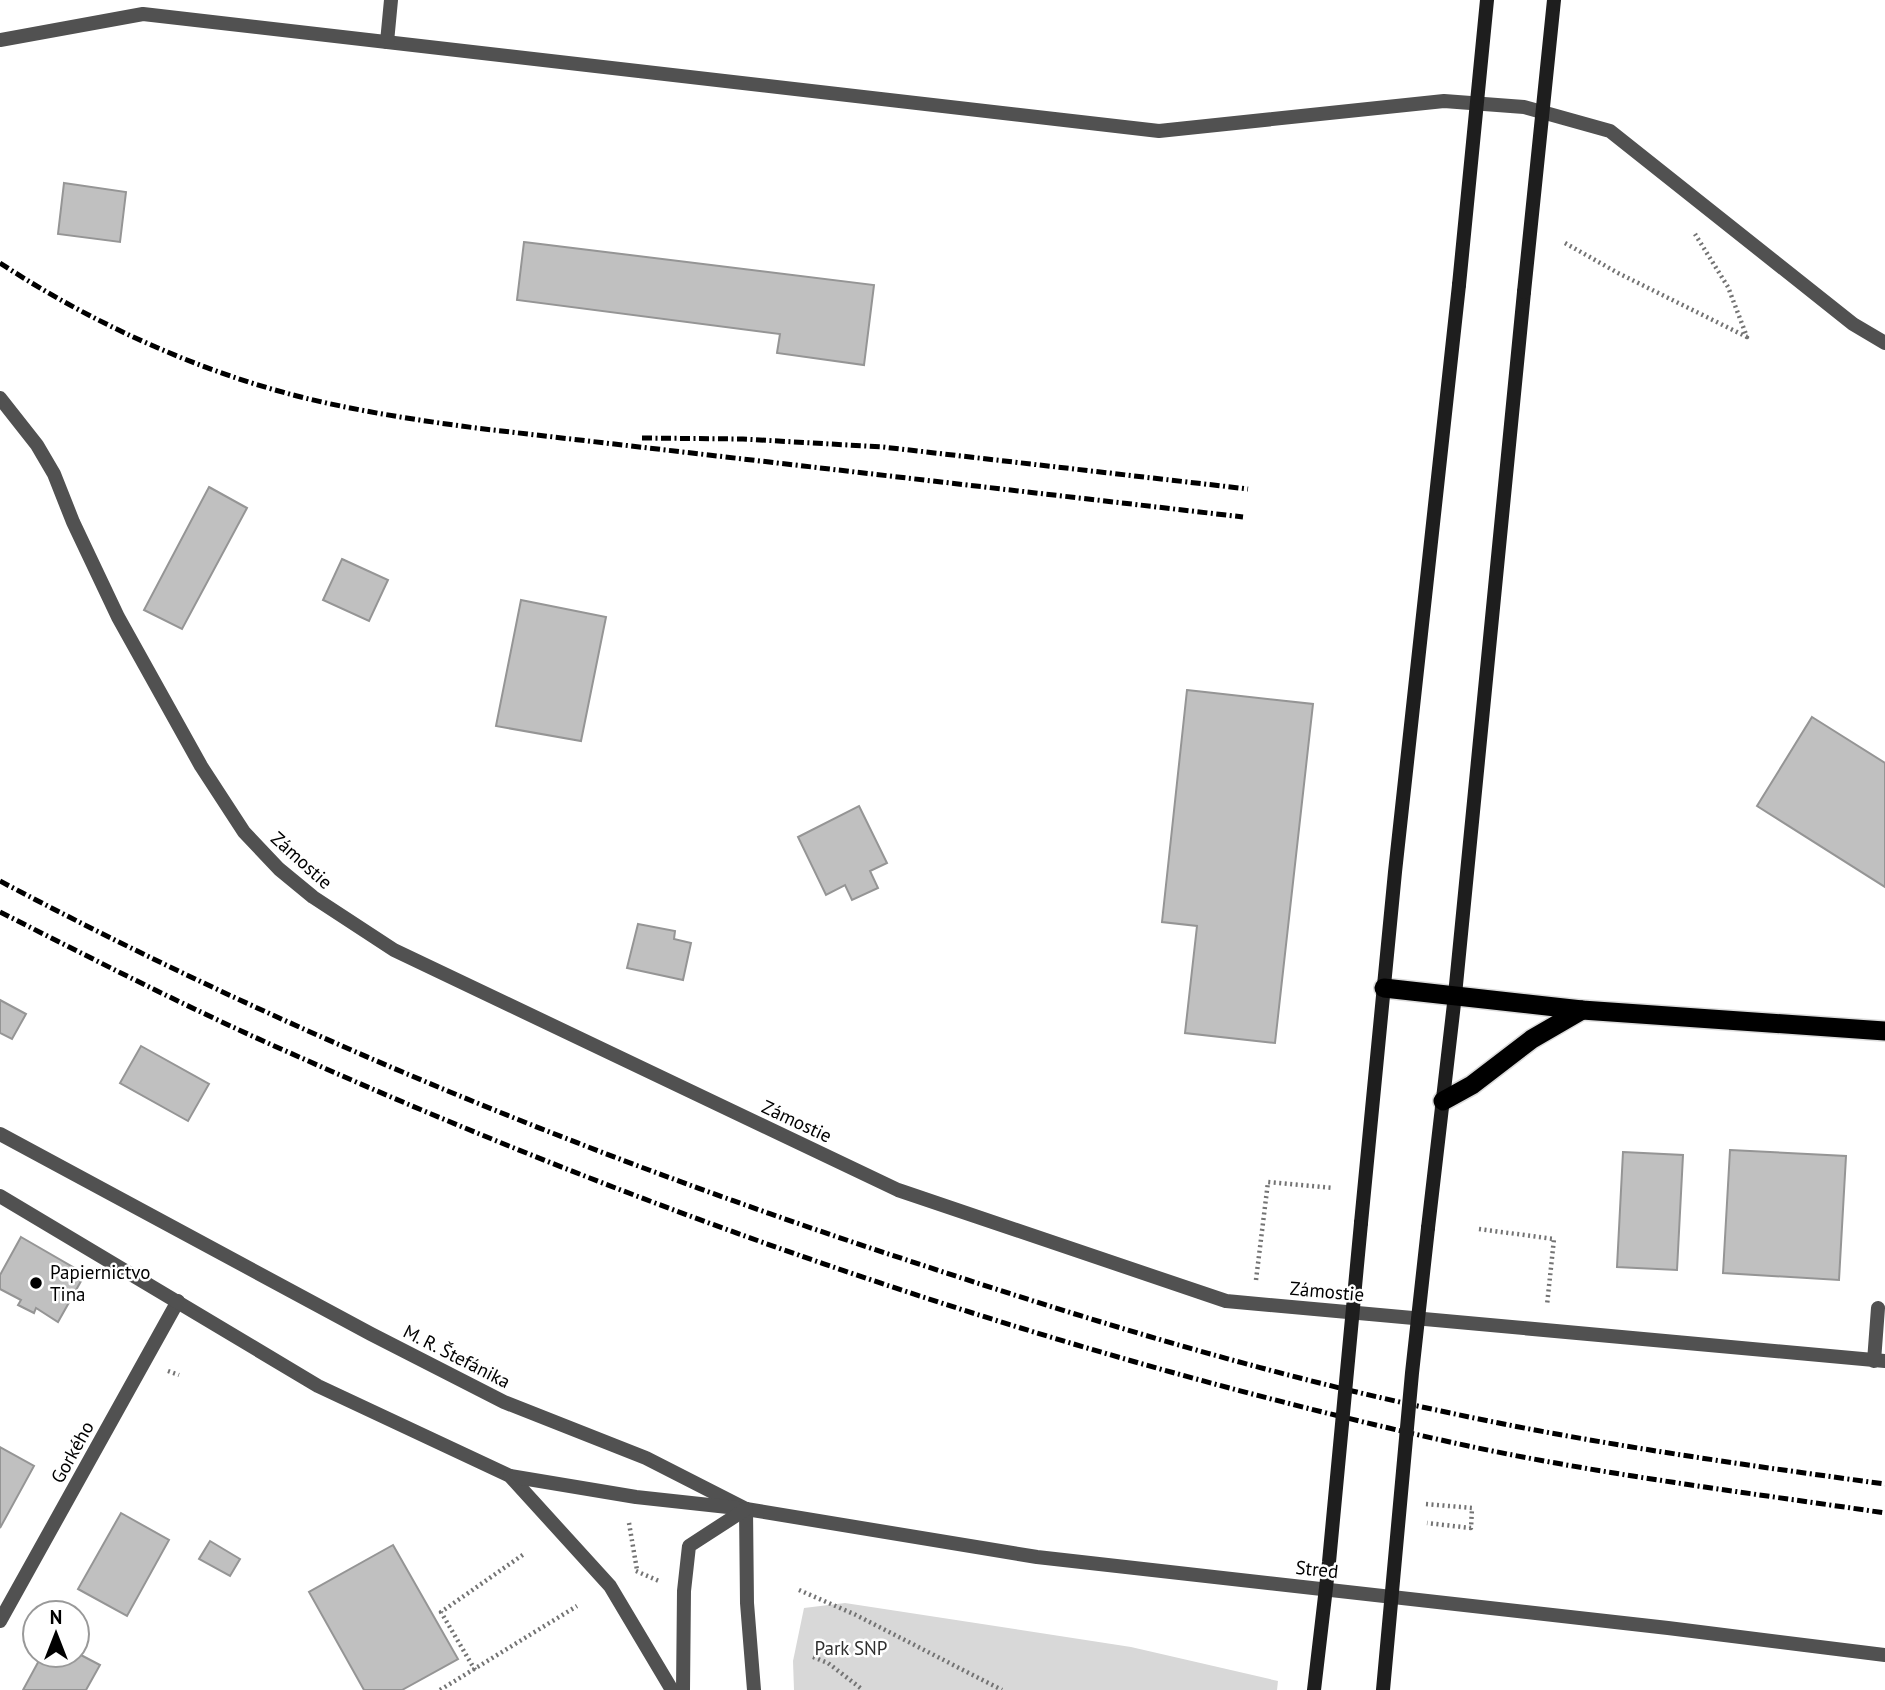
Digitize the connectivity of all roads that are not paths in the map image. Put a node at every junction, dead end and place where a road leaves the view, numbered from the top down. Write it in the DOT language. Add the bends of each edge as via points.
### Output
graph roads {
  1 [pos="391,0"];
  2 [pos="1487,0"];
  3 [pos="1554,0"];
  4 [pos="0,40"];
  5 [pos="387,42"];
  6 [pos="1885,343"];
  7 [pos="0,398"];
  8 [pos="1384,988"];
  9 [pos="1455,995"];
  10 [pos="1582,1010"];
  11 [pos="1885,1031"];
  12 [pos="1443,1101"];
  13 [pos="0,1134"];
  14 [pos="0,1196"];
  15 [pos="178,1301"];
  16 [pos="1878,1308"];
  17 [pos="1880,1361"];
  18 [pos="510,1476"];
  19 [pos="746,1509"];
  20 [pos="0,1621"];
  21 [pos="1885,1655"];
  22 [pos="673,1690"];
  23 [pos="683,1690"];
  24 [pos="754,1690"];
  25 [pos="1314,1690"];
  26 [pos="1383,1690"];
  1 -- 5 [label="street"];
  2 -- 8 [label="main road, bridge"];
  3 -- 9 [label="main road, bridge"];
  4 -- 5 [label="street" via="143,14"];
  5 -- 6 [label="street" via="1159,131 1444,102 1524,107 1610,131 1853,324"];
  7 -- 17 [label="street, Zámostie" via="54,474 118,617 201,766 244,832 313,897 394,950 898,1190 1226,1301"];
  8 -- 9 [label="highway"];
  8 -- 25 [label="main road, bridge"];
  9 -- 10 [label="highway"];
  9 -- 12 [label="main road"];
  10 -- 11 [label="highway"];
  10 -- 12 [label="highway"];
  12 -- 26 [label="main road, bridge"];
  13 -- 19 [label="street, M. R. Štefánika" via="504,1402 646,1458"];
  14 -- 15 [label="street"];
  15 -- 18 [label="street" via="318,1386"];
  15 -- 20 [label="street, Gorkého"];
  16 -- 17 [label="street"];
  18 -- 19 [label="street"];
  18 -- 22 [label="street" via="610,1586"];
  19 -- 21 [label="street, Stred" via="1037,1557"];
  19 -- 23 [label="street" via="689,1546"];
  19 -- 24 [label="street"];
}
